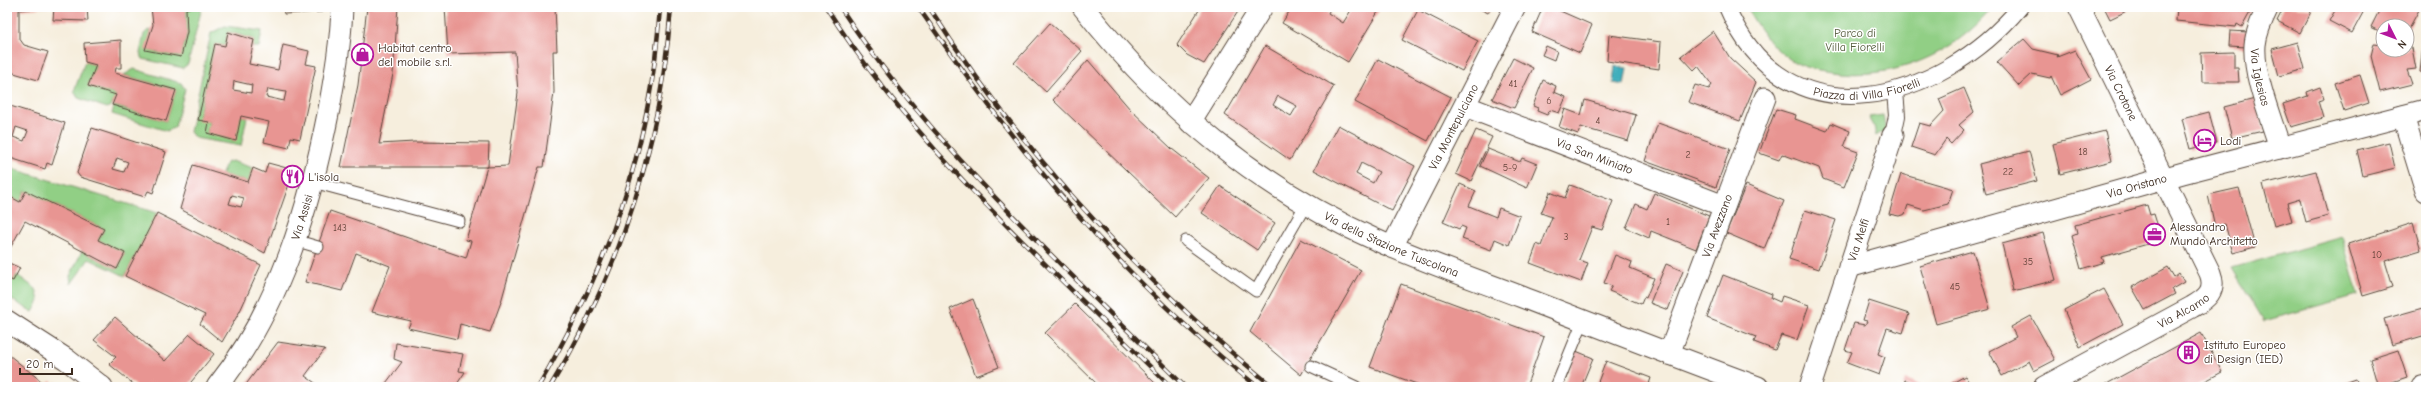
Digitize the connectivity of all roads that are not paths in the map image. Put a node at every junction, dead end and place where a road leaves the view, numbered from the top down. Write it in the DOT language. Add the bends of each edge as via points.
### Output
graph roads {
  1 [pos="342,7"];
  2 [pos="1083,7"];
  3 [pos="1262,7"];
  4 [pos="1515,7"];
  5 [pos="1727,7"];
  6 [pos="2020,7"];
  7 [pos="2079,7"];
  8 [pos="2268,7"];
  9 [pos="1895,91"];
  10 [pos="1765,98"];
  11 [pos="1465,106"];
  12 [pos="2426,110"];
  13 [pos="2403,116"];
  14 [pos="1190,122"];
  15 [pos="1894,135"];
  16 [pos="2280,148"];
  17 [pos="2163,179"];
  18 [pos="313,182"];
  19 [pos="2426,190"];
  20 [pos="1306,204"];
  21 [pos="1724,206"];
  22 [pos="459,221"];
  23 [pos="294,240"];
  24 [pos="1186,241"];
  25 [pos="1392,246"];
  26 [pos="318,247"];
  27 [pos="1849,267"];
  28 [pos="7,321"];
  29 [pos="1583,321"];
  30 [pos="1669,354"];
  31 [pos="1311,366"];
  32 [pos="2426,386"];
  33 [pos="102,387"];
  34 [pos="217,387"];
  35 [pos="1356,387"];
  36 [pos="1556,387"];
  37 [pos="1758,387"];
  38 [pos="1810,387"];
  39 [pos="2044,387"];
  40 [pos="2422,387"];
  1 -- 18 [label="street, Via Assisi" via="332,89"];
  2 -- 14 [label="street, Via della Stazione Tuscolana" via="1133,67"];
  3 -- 14 [label="street"];
  4 -- 11 [label="street, Via Montepulciano"];
  5 -- 9 [label="street, Piazza di Villa Fiorelli" via="1738,32 1760,59 1790,81 1833,94 1864,95"];
  6 -- 9 [label="street, Piazza di Villa Fiorelli" via="1989,40 1961,62 1932,78"];
  7 -- 17 [label="street, Via Crotone"];
  8 -- 16 [label="street, Via Iglesias" via="2256,36 2255,54"];
  9 -- 15 [label="street, Via Melfi" via="1898,116"];
  10 -- 21 [label="street, Via Avezzano"];
  11 -- 21 [label="street, Via San Miniato"];
  11 -- 25 [label="street, Via Montepulciano"];
  12 -- 13 [label="street, Via Oristano"];
  13 -- 16 [label="street, Via Oristano"];
  13 -- 19 [label="street"];
  14 -- 20 [label="street, Via della Stazione Tuscolana"];
  15 -- 27 [label="street, Via Melfi"];
  16 -- 17 [label="street, Via Oristano"];
  17 -- 27 [label="street, Via Oristano"];
  17 -- 39 [label="street, Via Alcamo" via="2210,274 2210,293 2192,307"];
  18 -- 22 [label="lane"];
  18 -- 23 [label="street, Via Assisi"];
  20 -- 24 [label="lane" via="1256,291"];
  20 -- 25 [label="street, Via della Stazione Tuscolana"];
  21 -- 30 [label="street, Via Avezzano"];
  23 -- 26 [label="lane"];
  23 -- 34 [label="street, Via Assisi" via="262,318 234,365"];
  25 -- 29 [label="street, Via della Stazione Tuscolana"];
  27 -- 38 [label="street, Via Melfi"];
  28 -- 33 [label="street" via="66,359"];
  29 -- 30 [label="street, Via della Stazione Tuscolana"];
  29 -- 36 [label="lane"];
  30 -- 37 [label="street, Via della Stazione Tuscolana"];
  31 -- 35 [label="lane"];
  32 -- 40 [label="street"];
}
